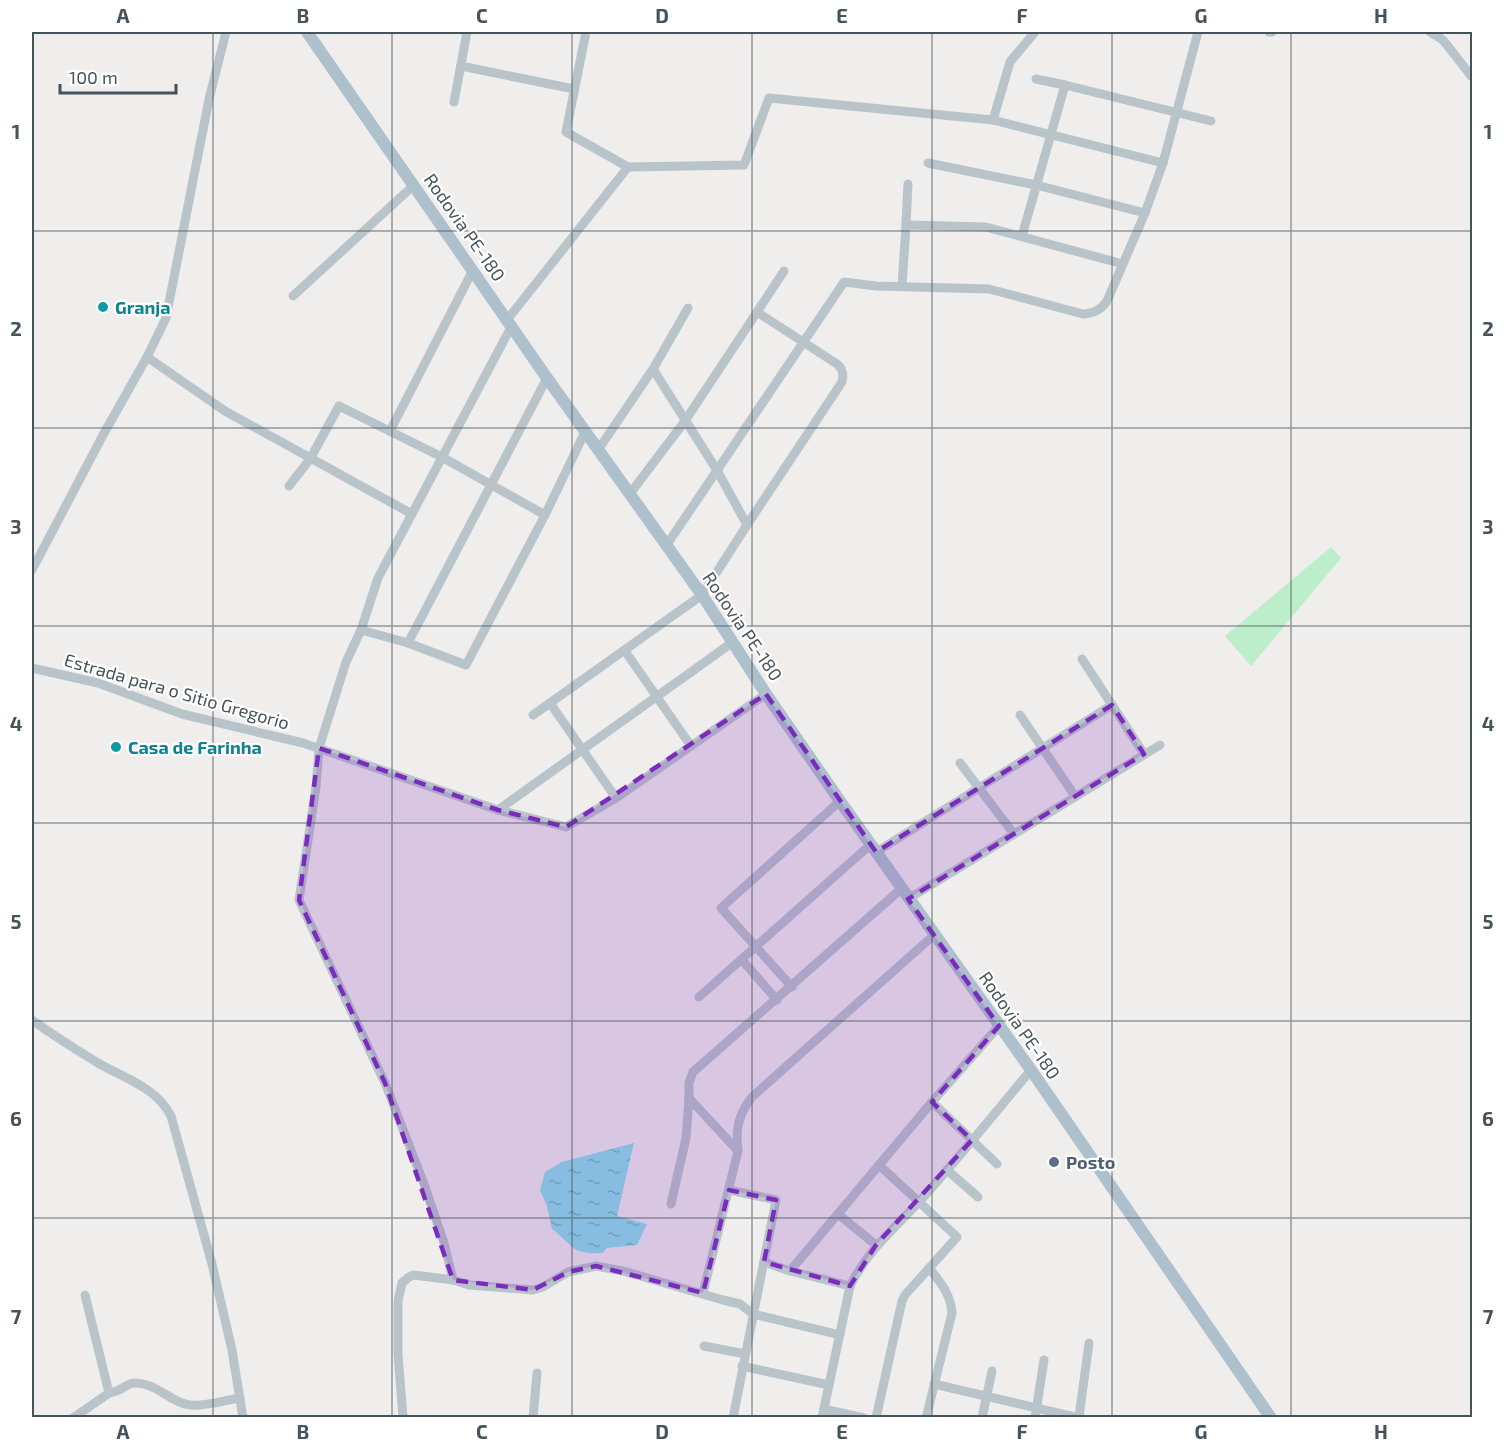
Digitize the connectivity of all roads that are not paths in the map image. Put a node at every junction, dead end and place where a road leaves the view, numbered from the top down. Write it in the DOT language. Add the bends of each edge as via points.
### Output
graph roads {
  1 [pos="226,32"];
  2 [pos="307,32"];
  3 [pos="467,32"];
  4 [pos="586,32"];
  5 [pos="1035,32"];
  6 [pos="1198,32"];
  7 [pos="1430,32"];
  8 [pos="1441,36"];
  9 [pos="461,66"];
  10 [pos="1473,76"];
  11 [pos="1036,79"];
  12 [pos="1065,85"];
  13 [pos="574,89"];
  14 [pos="454,102"];
  15 [pos="1177,112"];
  16 [pos="993,120"];
  17 [pos="1212,121"];
  18 [pos="1050,135"];
  19 [pos="928,163"];
  20 [pos="1163,163"];
  21 [pos="628,167"];
  22 [pos="908,184"];
  23 [pos="1036,184"];
  24 [pos="414,185"];
  25 [pos="1145,213"];
  26 [pos="906,225"];
  27 [pos="1022,236"];
  28 [pos="1124,264"];
  29 [pos="473,270"];
  30 [pos="784,271"];
  31 [pos="902,286"];
  32 [pos="293,296"];
  33 [pos="688,308"];
  34 [pos="757,312"];
  35 [pos="509,323"];
  36 [pos="804,342"];
  37 [pos="147,357"];
  38 [pos="653,369"];
  39 [pos="547,378"];
  40 [pos="685,421"];
  41 [pos="390,431"];
  42 [pos="585,432"];
  43 [pos="598,450"];
  44 [pos="442,457"];
  45 [pos="310,459"];
  46 [pos="718,472"];
  47 [pos="490,484"];
  48 [pos="289,486"];
  49 [pos="629,495"];
  50 [pos="412,514"];
  51 [pos="545,514"];
  52 [pos="747,525"];
  53 [pos="666,546"];
  54 [pos="32,570"];
  55 [pos="702,595"];
  56 [pos="361,630"];
  57 [pos="733,642"];
  58 [pos="408,644"];
  59 [pos="625,651"];
  60 [pos="1082,659"];
  61 [pos="32,668"];
  62 [pos="766,694"];
  63 [pos="658,697"];
  64 [pos="550,703"];
  65 [pos="1112,705"];
  66 [pos="534,715"];
  67 [pos="1020,715"];
  68 [pos="1160,745"];
  69 [pos="691,746"];
  70 [pos="319,748"];
  71 [pos="1042,749"];
  72 [pos="583,751"];
  73 [pos="1144,754"];
  74 [pos="960,763"];
  75 [pos="978,789"];
  76 [pos="1075,796"];
  77 [pos="616,798"];
  78 [pos="840,801"];
  79 [pos="498,810"];
  80 [pos="1014,834"];
  81 [pos="873,848"];
  82 [pos="905,894"];
  83 [pos="934,935"];
  84 [pos="756,947"];
  85 [pos="742,960"];
  86 [pos="792,987"];
  87 [pos="699,997"];
  88 [pos="777,1000"];
  89 [pos="32,1020"];
  90 [pos="999,1026"];
  91 [pos="1031,1070"];
  92 [pos="689,1098"];
  93 [pos="932,1102"];
  94 [pos="972,1140"];
  95 [pos="738,1151"];
  96 [pos="996,1164"];
  97 [pos="879,1165"];
  98 [pos="947,1170"];
  99 [pos="729,1190"];
  100 [pos="978,1197"];
  101 [pos="919,1202"];
  102 [pos="671,1204"];
  103 [pos="838,1214"];
  104 [pos="876,1245"];
  105 [pos="764,1262"];
  106 [pos="930,1269"];
  107 [pos="790,1271"];
  108 [pos="453,1280"];
  109 [pos="850,1286"];
  110 [pos="703,1293"];
  111 [pos="85,1295"];
  112 [pos="753,1314"];
  113 [pos="840,1335"];
  114 [pos="1089,1343"];
  115 [pos="704,1346"];
  116 [pos="745,1354"];
  117 [pos="1044,1360"];
  118 [pos="742,1366"];
  119 [pos="992,1371"];
  120 [pos="537,1373"];
  121 [pos="934,1384"];
  122 [pos="829,1385"];
  123 [pos="109,1393"];
  124 [pos="987,1396"];
  125 [pos="240,1398"];
  126 [pos="1037,1407"];
  127 [pos="823,1413"];
  128 [pos="736,1417"];
  129 [pos="73,1418"];
  130 [pos="243,1418"];
  131 [pos="403,1418"];
  132 [pos="533,1418"];
  133 [pos="864,1418"];
  134 [pos="876,1418"];
  135 [pos="926,1418"];
  136 [pos="982,1418"];
  137 [pos="1035,1418"];
  138 [pos="1079,1418"];
  139 [pos="1271,1418"];
  1 -- 37 [label="street" via="209,99 171,299"];
  2 -- 24 [label="main road, Rodovia PE-180"];
  3 -- 9 [label="street"];
  4 -- 13 [label="street"];
  5 -- 16 [label="street" via="1010,62"];
  6 -- 15 [label="street"];
  7 -- 8 [label="street"];
  8 -- 10 [label="street"];
  9 -- 13 [label="street"];
  9 -- 14 [label="street"];
  11 -- 12 [label="street"];
  12 -- 15 [label="street"];
  12 -- 18 [label="street"];
  13 -- 21 [label="street" via="566,132"];
  15 -- 17 [label="street"];
  15 -- 20 [label="street"];
  16 -- 18 [label="street"];
  16 -- 21 [label="street" via="769,98 744,165"];
  18 -- 20 [label="street"];
  18 -- 23 [label="street"];
  19 -- 23 [label="street"];
  20 -- 25 [label="street"];
  21 -- 35 [label="street"];
  22 -- 26 [label="street"];
  23 -- 25 [label="street"];
  23 -- 27 [label="street"];
  24 -- 29 [label="main road, Rodovia PE-180"];
  24 -- 32 [label="street"];
  25 -- 28 [label="street"];
  26 -- 27 [label="street" via="986,227"];
  26 -- 31 [label="street"];
  27 -- 28 [label="street"];
  28 -- 31 [label="street" via="1107,301 1100,310 1088,313 989,289"];
  29 -- 35 [label="main road, Rodovia PE-180"];
  29 -- 41 [label="street"];
  30 -- 34 [label="street"];
  31 -- 36 [label="street" via="844,282"];
  33 -- 38 [label="street"];
  34 -- 36 [label="street"];
  34 -- 40 [label="street"];
  35 -- 39 [label="main road, Rodovia PE-180"];
  35 -- 44 [label="street"];
  36 -- 46 [label="street"];
  36 -- 52 [label="street" via="841,368 842,382"];
  37 -- 45 [label="street" via="225,411"];
  37 -- 54 [label="street"];
  38 -- 40 [label="street"];
  38 -- 43 [label="street"];
  39 -- 42 [label="main road, Rodovia PE-180"];
  39 -- 47 [label="street"];
  40 -- 46 [label="street"];
  40 -- 49 [label="street"];
  41 -- 44 [label="street"];
  41 -- 45 [label="street" via="339,406"];
  42 -- 43 [label="main road, Rodovia PE-180"];
  42 -- 51 [label="street"];
  43 -- 49 [label="main road, Rodovia PE-180"];
  44 -- 47 [label="street"];
  44 -- 50 [label="street"];
  45 -- 48 [label="street"];
  45 -- 50 [label="street"];
  46 -- 52 [label="street"];
  46 -- 53 [label="street"];
  47 -- 51 [label="street"];
  47 -- 58 [label="street"];
  49 -- 53 [label="main road, Rodovia PE-180"];
  50 -- 56 [label="street" via="378,578"];
  51 -- 58 [label="street" via="466,665"];
  52 -- 55 [label="street"];
  53 -- 55 [label="main road, Rodovia PE-180"];
  55 -- 57 [label="main road, Rodovia PE-180"];
  55 -- 59 [label="street"];
  56 -- 58 [label="street"];
  56 -- 70 [label="street" via="346,662"];
  57 -- 62 [label="main road, Rodovia PE-180"];
  57 -- 63 [label="street"];
  59 -- 63 [label="street"];
  59 -- 64 [label="street"];
  60 -- 65 [label="street"];
  61 -- 70 [label="street, Estrada para o Sitio Gregorio" via="98,683 200,719"];
  62 -- 69 [label="street, Estrada para o Sitio Gregorio"];
  62 -- 78 [label="main road, Rodovia PE-180"];
  63 -- 69 [label="street"];
  63 -- 72 [label="street"];
  64 -- 66 [label="street"];
  64 -- 72 [label="street"];
  65 -- 71 [label="street"];
  65 -- 73 [label="street"];
  67 -- 71 [label="street"];
  68 -- 73 [label="street"];
  69 -- 77 [label="street, Estrada para o Sitio Gregorio"];
  70 -- 79 [label="street, Estrada para o Sitio Gregorio"];
  70 -- 108 [label="street" via="300,900 385,1083 424,1184"];
  71 -- 75 [label="street"];
  71 -- 76 [label="street"];
  72 -- 77 [label="street"];
  72 -- 79 [label="street"];
  73 -- 76 [label="street"];
  74 -- 75 [label="street"];
  75 -- 80 [label="street"];
  75 -- 81 [label="street"];
  76 -- 80 [label="street"];
  77 -- 79 [label="street, Estrada para o Sitio Gregorio" via="566,827"];
  78 -- 81 [label="main road, Rodovia PE-180"];
  78 -- 84 [label="street" via="721,908"];
  80 -- 82 [label="street"];
  81 -- 82 [label="main road, Rodovia PE-180"];
  81 -- 84 [label="street"];
  82 -- 83 [label="main road, Rodovia PE-180"];
  82 -- 86 [label="street"];
  83 -- 90 [label="main road, Rodovia PE-180"];
  83 -- 95 [label="street" via="742,1109"];
  84 -- 85 [label="street"];
  84 -- 86 [label="street"];
  85 -- 87 [label="street"];
  85 -- 88 [label="street"];
  86 -- 88 [label="street"];
  88 -- 92 [label="street" via="696,1068 689,1083"];
  89 -- 125 [label="street" via="155,1094 165,1104 212,1264"];
  90 -- 91 [label="main road, Rodovia PE-180"];
  90 -- 93 [label="street"];
  91 -- 94 [label="street"];
  91 -- 139 [label="main road, Rodovia PE-180"];
  92 -- 95 [label="street"];
  92 -- 102 [label="street" via="686,1138"];
  93 -- 94 [label="street"];
  93 -- 97 [label="street"];
  94 -- 96 [label="street"];
  94 -- 98 [label="street"];
  95 -- 99 [label="street"];
  97 -- 101 [label="street"];
  97 -- 103 [label="street"];
  98 -- 100 [label="street"];
  98 -- 101 [label="street"];
  99 -- 105 [label="street" via="776,1200"];
  99 -- 110 [label="street"];
  101 -- 104 [label="street"];
  101 -- 106 [label="street" via="957,1237"];
  103 -- 104 [label="street"];
  103 -- 107 [label="street"];
  104 -- 109 [label="street"];
  105 -- 107 [label="street"];
  105 -- 112 [label="street"];
  106 -- 121 [label="street" via="951,1300 952,1313"];
  106 -- 134 [label="street" via="905,1295 901,1305"];
  107 -- 109 [label="street"];
  108 -- 110 [label="street" via="533,1290 568,1272 596,1266"];
  108 -- 131 [label="street" via="414,1275 400,1287 397,1312"];
  109 -- 113 [label="street"];
  110 -- 112 [label="street" via="740,1304"];
  111 -- 123 [label="street"];
  112 -- 113 [label="street"];
  112 -- 116 [label="street"];
  113 -- 122 [label="street"];
  114 -- 138 [label="street"];
  115 -- 116 [label="street"];
  116 -- 118 [label="street"];
  117 -- 126 [label="street"];
  118 -- 122 [label="street"];
  118 -- 128 [label="street"];
  119 -- 124 [label="street"];
  120 -- 132 [label="street"];
  121 -- 124 [label="street"];
  121 -- 135 [label="street"];
  122 -- 127 [label="street"];
  123 -- 125 [label="street" via="135,1383 153,1387 191,1406"];
  123 -- 129 [label="street"];
  124 -- 126 [label="street"];
  124 -- 136 [label="street"];
  125 -- 130 [label="street"];
  126 -- 137 [label="street"];
  126 -- 138 [label="street"];
  127 -- 133 [label="street"];
}
